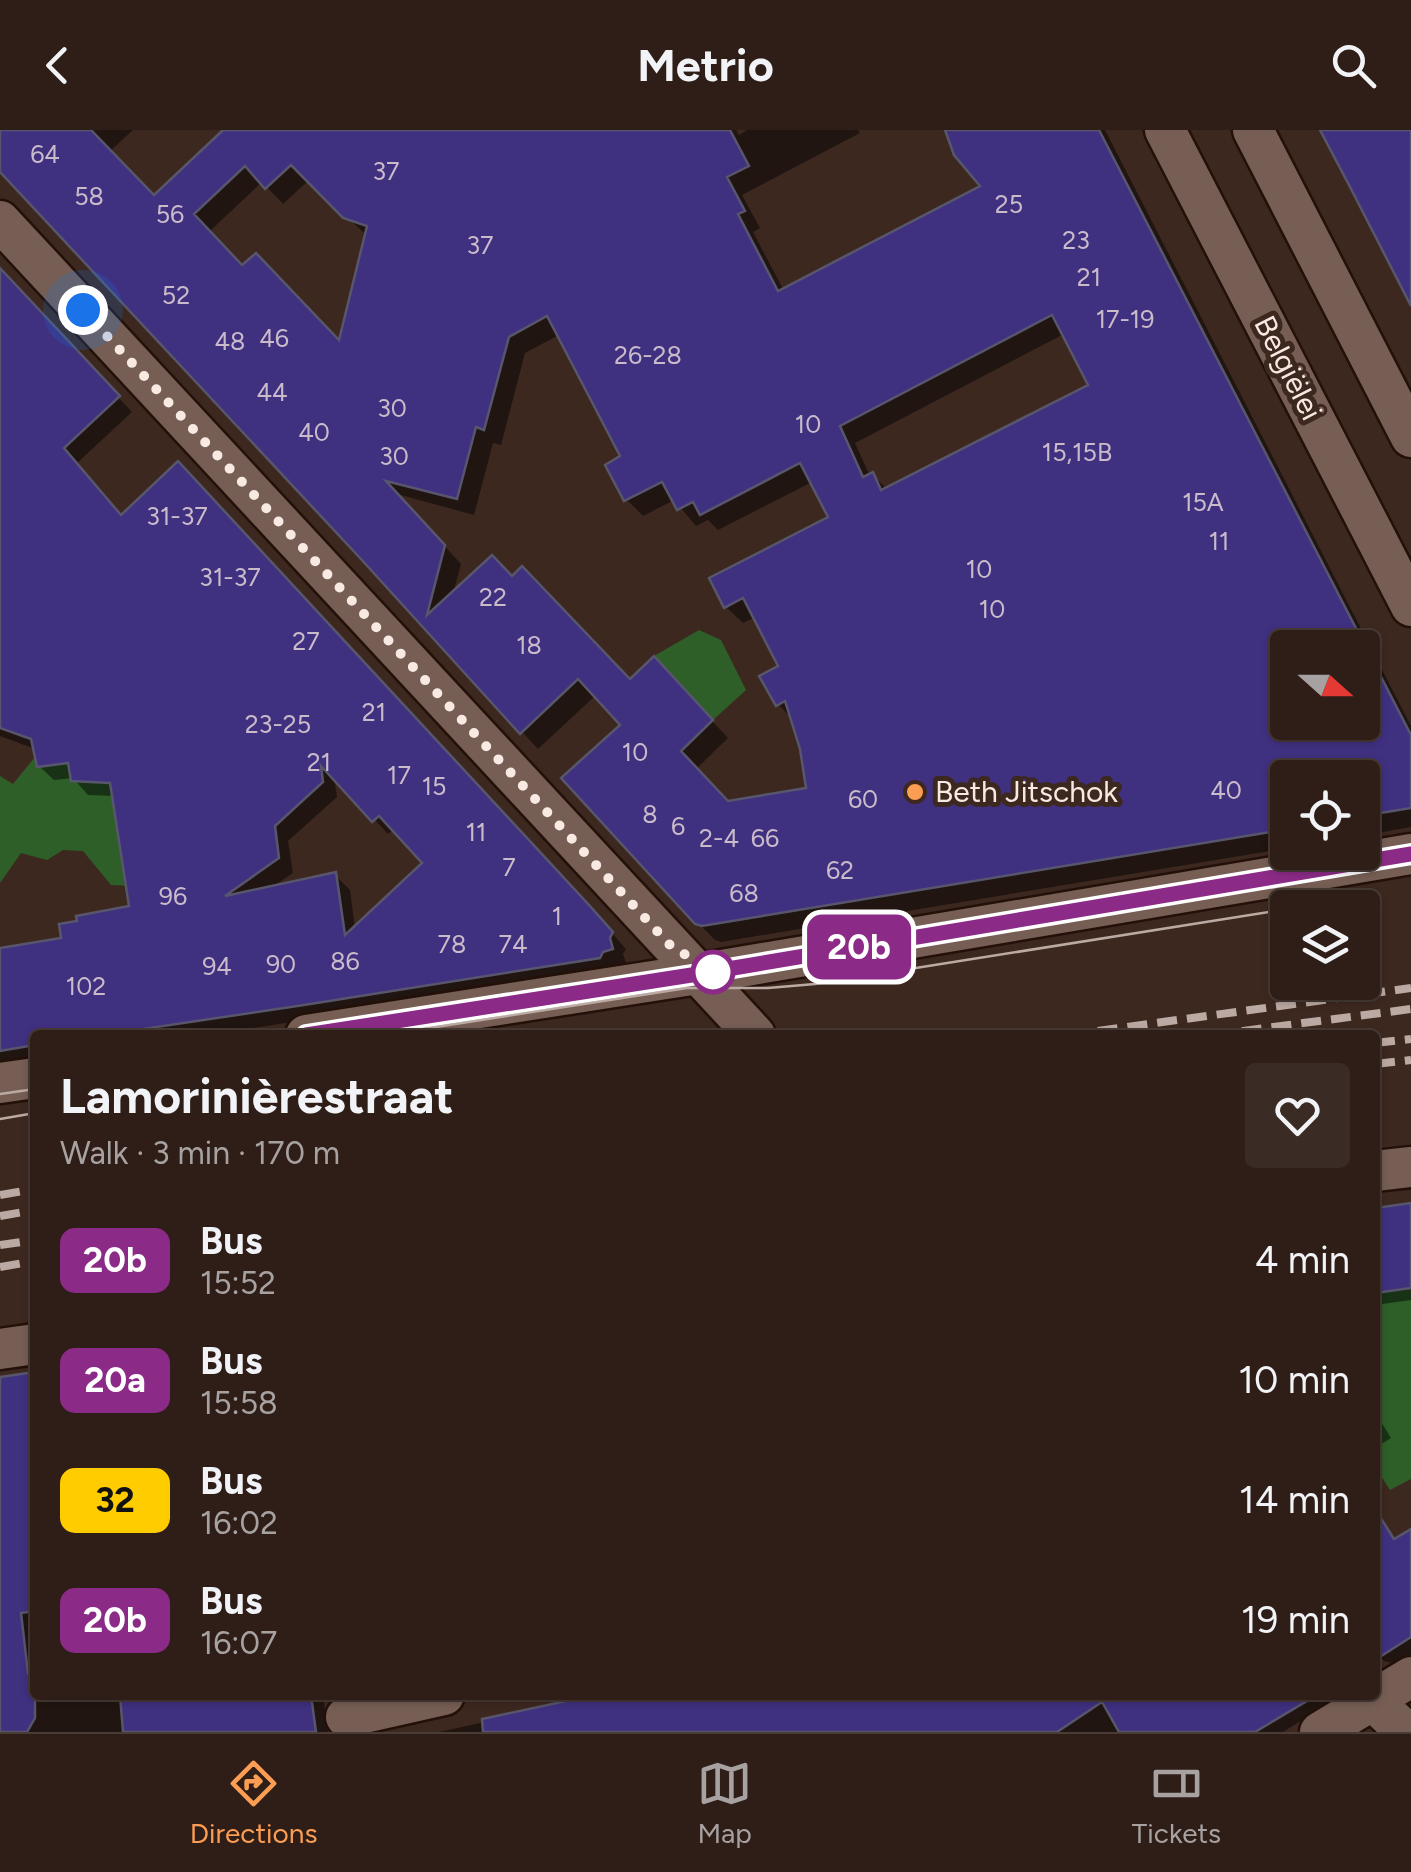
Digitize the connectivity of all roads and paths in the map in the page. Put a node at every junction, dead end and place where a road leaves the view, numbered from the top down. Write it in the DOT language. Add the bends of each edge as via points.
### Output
graph roads {
  1 [pos="1165,130"];
  2 [pos="1253,130"];
  3 [pos="0,221"];
  4 [pos="1411,437"];
  5 [pos="1411,606"];
  6 [pos="1411,854"];
  7 [pos="698,974"];
  8 [pos="338,1030"];
  9 [pos="750,1030"];
  10 [pos="30,1079"];
  11 [pos="0,1083"];
  12 [pos="1411,1167"];
  13 [pos="1380,1171"];
  14 [pos="30,1345"];
  15 [pos="0,1349"];
  16 [pos="1411,1677"];
  17 [pos="1380,1692"];
  18 [pos="420,1700"];
  19 [pos="1366,1700"];
  20 [pos="1371,1700"];
  21 [pos="346,1715"];
  22 [pos="1320,1732"];
  23 [pos="1406,1732"];
  1 -- 5 [label="street, Belgiëlei"];
  2 -- 4 [label="street"];
  3 -- 7 [label="street"];
  6 -- 7 [label="street"];
  7 -- 8 [label="street"];
  7 -- 9 [label="street"];
  10 -- 11 [label="street"];
  12 -- 13 [label="street"];
  14 -- 15 [label="street"];
  16 -- 17 [label="street"];
  18 -- 21 [label="street"];
  19 -- 22 [label="street"];
  20 -- 23 [label="street"];
}
